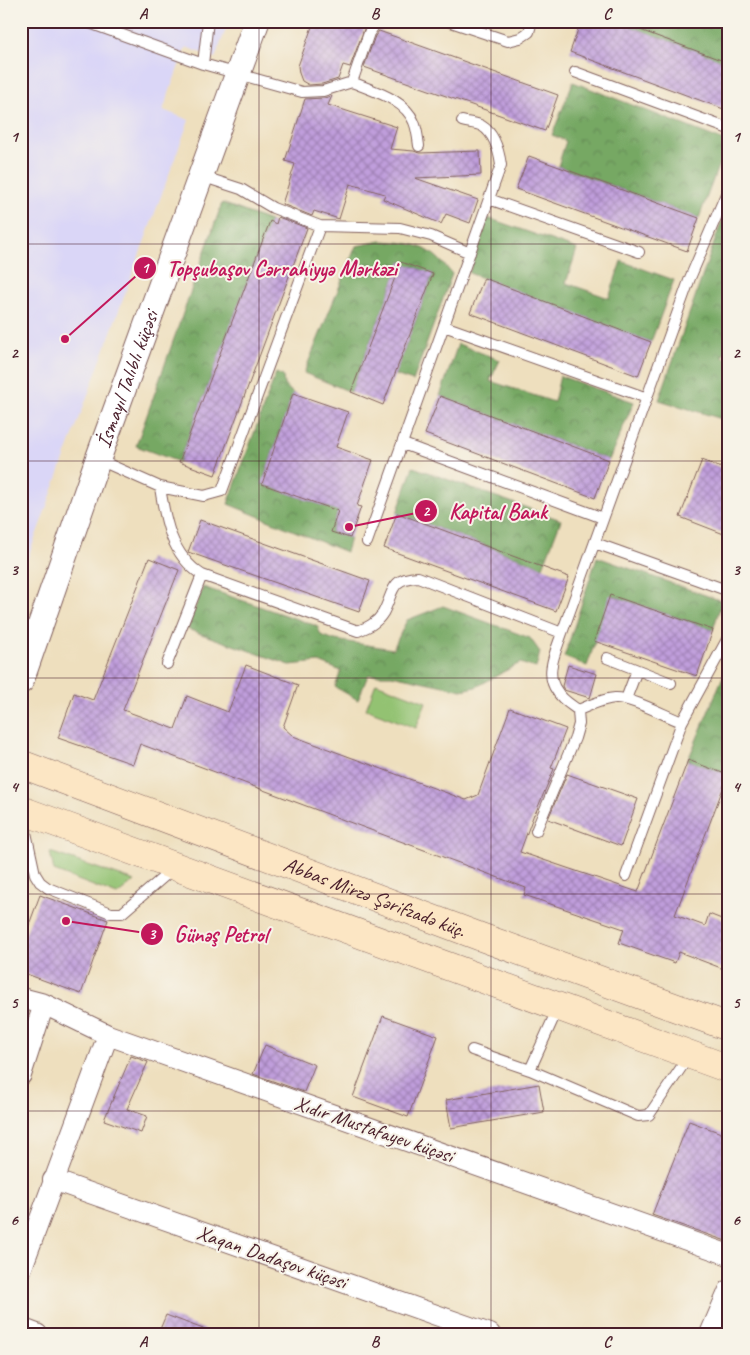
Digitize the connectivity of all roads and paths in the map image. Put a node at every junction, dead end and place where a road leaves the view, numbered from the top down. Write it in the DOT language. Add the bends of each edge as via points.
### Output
graph roads {
  1 [pos="84,21"];
  2 [pos="208,21"];
  3 [pos="257,21"];
  4 [pos="379,21"];
  5 [pos="448,21"];
  6 [pos="532,21"];
  7 [pos="203,64"];
  8 [pos="575,72"];
  9 [pos="238,74"];
  10 [pos="352,82"];
  11 [pos="462,121"];
  12 [pos="729,129"];
  13 [pos="419,146"];
  14 [pos="200,176"];
  15 [pos="729,187"];
  16 [pos="489,198"];
  17 [pos="320,226"];
  18 [pos="639,252"];
  19 [pos="470,253"];
  20 [pos="444,326"];
  21 [pos="647,398"];
  22 [pos="403,444"];
  23 [pos="98,459"];
  24 [pos="160,487"];
  25 [pos="604,518"];
  26 [pos="367,542"];
  27 [pos="595,543"];
  28 [pos="202,575"];
  29 [pos="729,591"];
  30 [pos="562,633"];
  31 [pos="729,636"];
  32 [pos="607,658"];
  33 [pos="167,664"];
  34 [pos="637,670"];
  35 [pos="21,681"];
  36 [pos="671,683"];
  37 [pos="626,699"];
  38 [pos="578,710"];
  39 [pos="682,722"];
  40 [pos="21,764"];
  41 [pos="22,810"];
  42 [pos="536,831"];
  43 [pos="176,866"];
  44 [pos="626,876"];
  45 [pos="482,937"];
  46 [pos="468,973"];
  47 [pos="21,998"];
  48 [pos="44,1004"];
  49 [pos="559,1007"];
  50 [pos="729,1027"];
  51 [pos="108,1035"];
  52 [pos="472,1050"];
  53 [pos="690,1055"];
  54 [pos="729,1069"];
  55 [pos="530,1070"];
  56 [pos="21,1075"];
  57 [pos="53,1180"];
  58 [pos="729,1255"];
  59 [pos="21,1270"];
  60 [pos="729,1290"];
  61 [pos="21,1328"];
  62 [pos="37,1334"];
  63 [pos="490,1334"];
  64 [pos="710,1334"];
  1 -- 7 [label="lane"];
  2 -- 7 [label="lane"];
  3 -- 9 [label="street, İsmayıl Talıblı küçəsi"];
  4 -- 10 [label="lane" via="369,33"];
  5 -- 6 [label="lane" via="508,42 529,32"];
  7 -- 9 [label="lane"];
  8 -- 12 [label="lane"];
  9 -- 10 [label="lane" via="302,92 323,91"];
  9 -- 14 [label="street, İsmayıl Talıblı küçəsi"];
  10 -- 13 [label="lane" via="390,98 406,109 415,122"];
  11 -- 16 [label="lane" via="482,126 499,150 501,165"];
  14 -- 17 [label="lane" via="241,190 273,208"];
  14 -- 23 [label="street, İsmayıl Talıblı küçəsi"];
  15 -- 21 [label="lane" via="690,278"];
  16 -- 18 [label="lane"];
  16 -- 19 [label="lane"];
  17 -- 19 [label="lane" via="400,228 431,236"];
  17 -- 24 [label="lane" via="222,492 204,496"];
  19 -- 20 [label="lane"];
  20 -- 21 [label="lane"];
  20 -- 22 [label="lane"];
  21 -- 25 [label="lane"];
  22 -- 25 [label="lane"];
  22 -- 26 [label="lane"];
  23 -- 24 [label="lane"];
  23 -- 35 [label="street, İsmayıl Talıblı küçəsi"];
  24 -- 28 [label="lane" via="172,540 193,569"];
  25 -- 27 [label="lane"];
  27 -- 29 [label="lane"];
  27 -- 30 [label="lane"];
  28 -- 30 [label="lane" via="358,631 372,625 382,614 394,587 405,578 418,577"];
  28 -- 33 [label="lane"];
  30 -- 38 [label="lane" via="550,670 552,683 557,693"];
  31 -- 39 [label="lane"];
  32 -- 34 [label="lane"];
  34 -- 36 [label="lane"];
  34 -- 37 [label="lane"];
  37 -- 38 [label="lane" via="604,700"];
  37 -- 39 [label="lane"];
  38 -- 42 [label="lane" via="575,738"];
  39 -- 44 [label="lane"];
  40 -- 45 [label="main road, Abbas Mirzə Şərifzadə küç."];
  41 -- 43 [label="main road, Abbas Mirzə Şərifzadə küç."];
  41 -- 43 [label="lane" via="35,874 40,882 111,913 122,913"];
  43 -- 46 [label="main road, Abbas Mirzə Şərifzadə küç."];
  45 -- 46 [label="main road"];
  45 -- 50 [label="main road, Abbas Mirzə Şərifzadə küç."];
  46 -- 49 [label="main road, Abbas Mirzə Şərifzadə küç."];
  47 -- 48 [label="street, Xıdır Mustafayev küçəsi"];
  48 -- 51 [label="street, Xıdır Mustafayev küçəsi"];
  48 -- 56 [label="street"];
  49 -- 53 [label="main road, Abbas Mirzə Şərifzadə küç."];
  49 -- 55 [label="lane"];
  51 -- 57 [label="street"];
  51 -- 58 [label="street, Xıdır Mustafayev küçəsi"];
  52 -- 55 [label="lane"];
  53 -- 54 [label="main road, Abbas Mirzə Şərifzadə küç."];
  53 -- 55 [label="lane" via="649,1114 638,1116"];
  57 -- 59 [label="street"];
  57 -- 63 [label="street, Xaqan Dadaşov küçəsi"];
  60 -- 64 [label="street"];
  61 -- 62 [label="street"];
}
